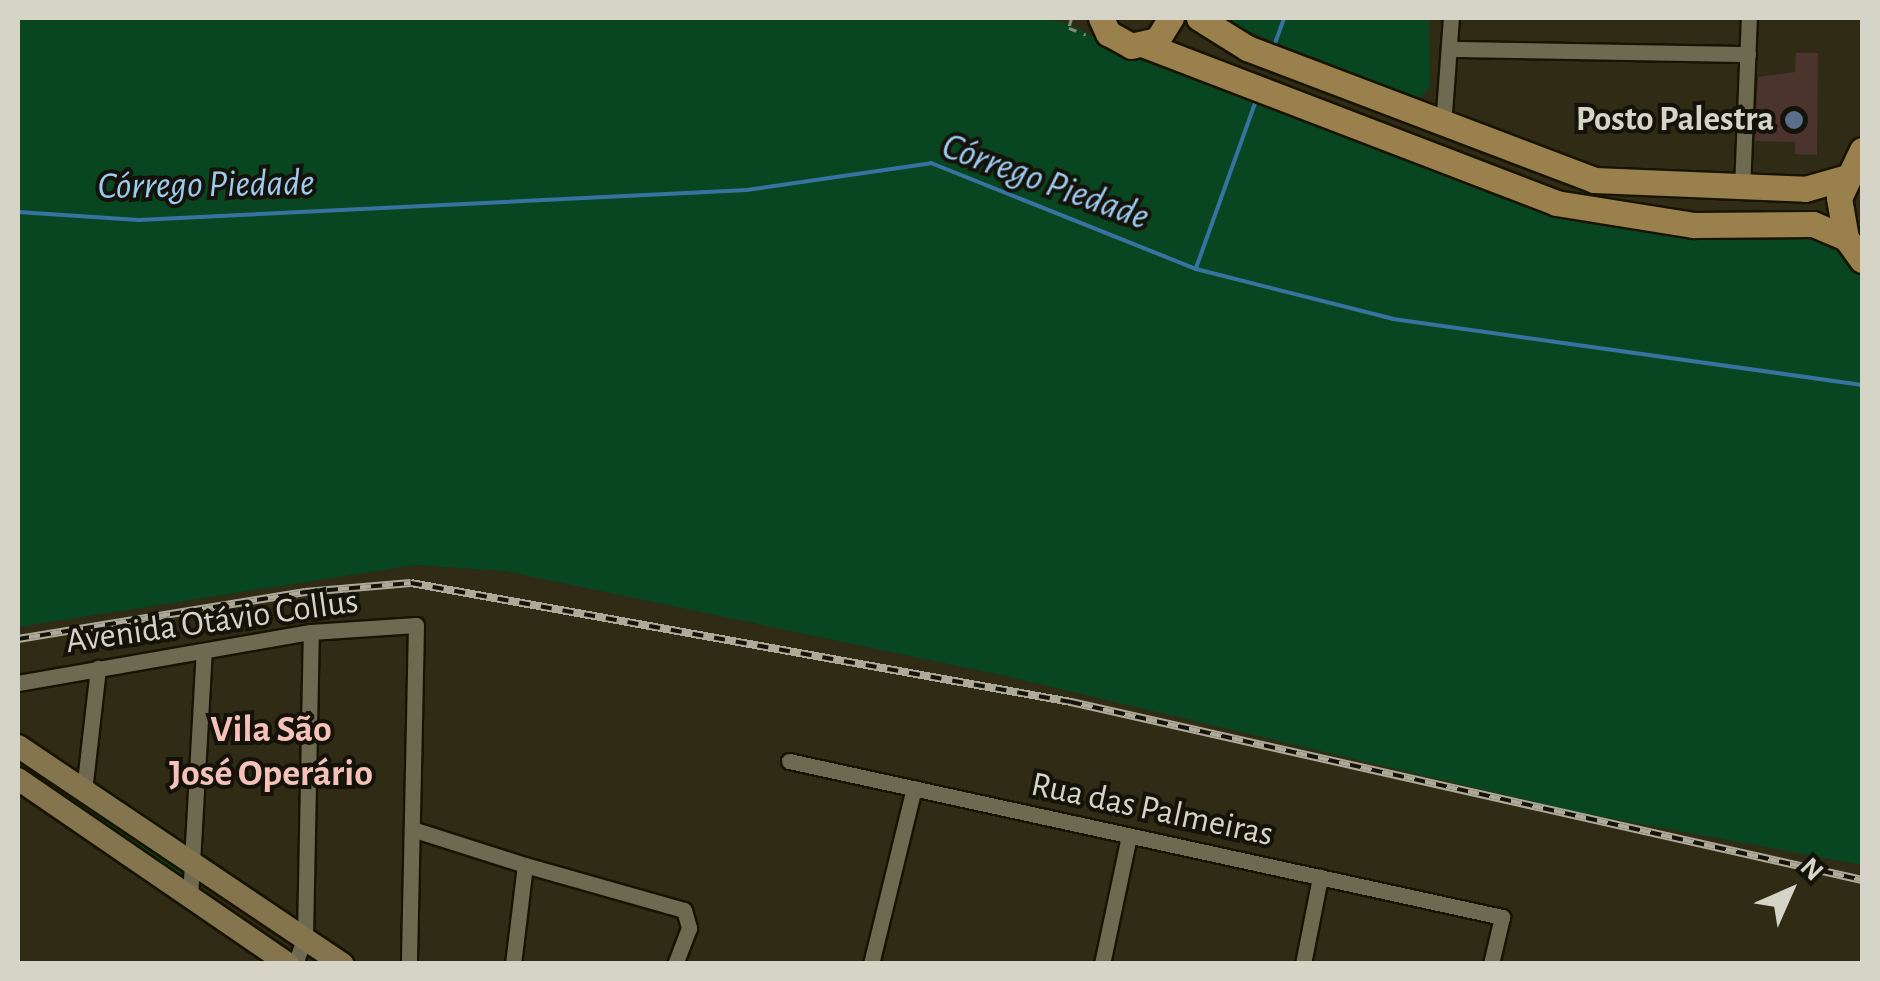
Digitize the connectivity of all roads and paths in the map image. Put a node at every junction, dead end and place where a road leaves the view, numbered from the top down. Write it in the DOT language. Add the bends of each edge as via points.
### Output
graph roads {
  1 [pos="1081,18"];
  2 [pos="1171,18"];
  3 [pos="1200,18"];
  4 [pos="1451,18"];
  5 [pos="1749,18"];
  6 [pos="1104,25"];
  7 [pos="1145,45"];
  8 [pos="1452,49"];
  9 [pos="1748,54"];
  10 [pos="1443,126"];
  11 [pos="1862,150"];
  12 [pos="1843,178"];
  13 [pos="1742,189"];
  14 [pos="1846,238"];
  15 [pos="1862,260"];
  16 [pos="312,632"];
  17 [pos="204,651"];
  18 [pos="98,668"];
  19 [pos="18,682"];
  20 [pos="18,747"];
  21 [pos="789,761"];
  22 [pos="18,779"];
  23 [pos="914,788"];
  24 [pos="84,791"];
  25 [pos="412,829"];
  26 [pos="1130,836"];
  27 [pos="524,865"];
  28 [pos="194,866"];
  29 [pos="1320,877"];
  30 [pos="190,898"];
  31 [pos="304,937"];
  32 [pos="291,964"];
  33 [pos="342,964"];
  34 [pos="410,964"];
  35 [pos="512,964"];
  36 [pos="675,964"];
  37 [pos="871,964"];
  38 [pos="1102,964"];
  39 [pos="1302,964"];
  40 [pos="1491,964"];
  1 -- 6 [label="main road"];
  2 -- 7 [label="main road"];
  3 -- 10 [label="main road" via="1247,48"];
  4 -- 8 [label="street"];
  5 -- 9 [label="street"];
  6 -- 7 [label="main road"];
  7 -- 14 [label="main road" via="1556,203 1694,225 1813,224"];
  8 -- 9 [label="street"];
  8 -- 10 [label="street"];
  9 -- 13 [label="street"];
  10 -- 13 [label="main road" via="1594,180"];
  11 -- 12 [label="main road"];
  12 -- 13 [label="main road" via="1806,189"];
  12 -- 14 [label="main road"];
  14 -- 15 [label="main road"];
  16 -- 17 [label="street, Avenida Otávio Collus"];
  16 -- 25 [label="street, Avenida Otávio Collus" via="416,625"];
  16 -- 31 [label="street"];
  17 -- 18 [label="street, Avenida Otávio Collus"];
  17 -- 28 [label="street"];
  18 -- 19 [label="street, Avenida Otávio Collus"];
  18 -- 24 [label="street"];
  20 -- 24 [label="main road"];
  21 -- 23 [label="street, Rua das Palmeiras"];
  22 -- 30 [label="main road"];
  23 -- 26 [label="street, Rua das Palmeiras"];
  23 -- 37 [label="street"];
  24 -- 28 [label="main road"];
  25 -- 27 [label="street"];
  25 -- 34 [label="street"];
  26 -- 29 [label="street, Rua das Palmeiras"];
  26 -- 38 [label="street"];
  27 -- 35 [label="street"];
  27 -- 36 [label="street" via="676,904 689,928"];
  28 -- 30 [label="street"];
  28 -- 31 [label="main road"];
  29 -- 39 [label="street"];
  29 -- 40 [label="street, Rua das Palmeiras" via="1502,917"];
  30 -- 32 [label="main road"];
  31 -- 32 [label="street"];
  31 -- 33 [label="main road"];
}
